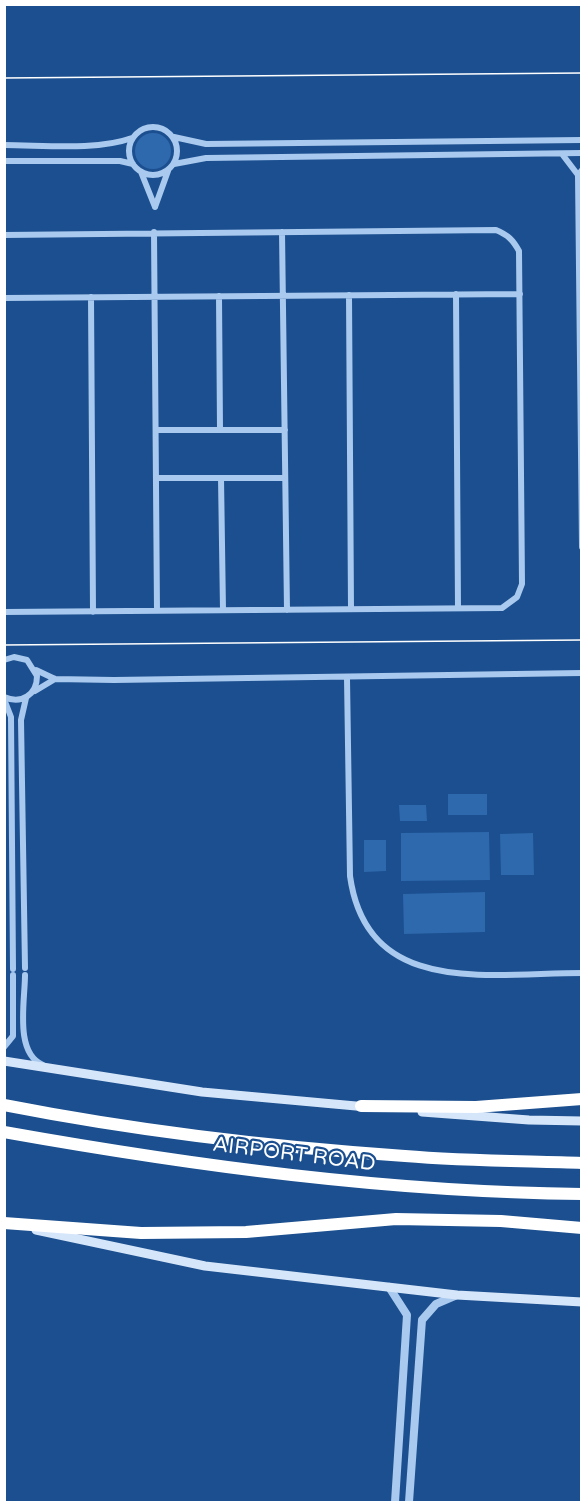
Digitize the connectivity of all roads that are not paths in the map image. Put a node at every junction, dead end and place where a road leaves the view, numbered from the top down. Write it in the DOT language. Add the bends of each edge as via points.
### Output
graph roads {
  1 [pos="174,137"];
  2 [pos="132,138"];
  3 [pos="582,140"];
  4 [pos="4,145"];
  5 [pos="582,153"];
  6 [pos="561,154"];
  7 [pos="4,161"];
  8 [pos="133,164"];
  9 [pos="174,164"];
  10 [pos="168,171"];
  11 [pos="141,172"];
  12 [pos="580,172"];
  13 [pos="282,231"];
  14 [pos="154,232"];
  15 [pos="4,235"];
  16 [pos="456,294"];
  17 [pos="520,294"];
  18 [pos="349,295"];
  19 [pos="219,296"];
  20 [pos="284,296"];
  21 [pos="91,297"];
  22 [pos="155,297"];
  23 [pos="4,298"];
  24 [pos="156,430"];
  25 [pos="220,430"];
  26 [pos="285,430"];
  27 [pos="156,478"];
  28 [pos="221,478"];
  29 [pos="285,478"];
  30 [pos="582,547"];
  31 [pos="458,608"];
  32 [pos="351,609"];
  33 [pos="223,610"];
  34 [pos="287,610"];
  35 [pos="157,611"];
  36 [pos="4,612"];
  37 [pos="93,612"];
  38 [pos="4,660"];
  39 [pos="36,670"];
  40 [pos="582,673"];
  41 [pos="347,678"];
  42 [pos="55,679"];
  43 [pos="29,695"];
  44 [pos="4,698"];
  45 [pos="582,973"];
  46 [pos="13,986"];
  47 [pos="25,986"];
  48 [pos="4,1047"];
  49 [pos="4,1061"];
  50 [pos="55,1069"];
  51 [pos="582,1099"];
  52 [pos="4,1105"];
  53 [pos="361,1106"];
  54 [pos="582,1121"];
  55 [pos="4,1132"];
  56 [pos="582,1157"];
  57 [pos="525,1161"];
  58 [pos="582,1163"];
  59 [pos="582,1194"];
  60 [pos="4,1223"];
  61 [pos="582,1228"];
  62 [pos="389,1287"];
  63 [pos="457,1295"];
  64 [pos="582,1302"];
  65 [pos="407,1315"];
  66 [pos="422,1320"];
  67 [pos="395,1503"];
  68 [pos="409,1503"];
  1 -- 2 [label="street" via="157,126 143,129"];
  1 -- 3 [label="street" via="206,144"];
  1 -- 9 [label="street" via="178,151"];
  2 -- 4 [label="street" via="101,144"];
  2 -- 8 [label="street" via="129,151"];
  5 -- 6 [label="street"];
  6 -- 9 [label="street" via="206,158"];
  6 -- 12 [label="street"];
  7 -- 8 [label="street" via="120,160"];
  8 -- 11 [label="street"];
  9 -- 10 [label="street"];
  10 -- 11 [label="street" via="155,175"];
  10 -- 11 [label="street" via="155,207"];
  12 -- 30 [label="street"];
  13 -- 14 [label="street"];
  13 -- 17 [label="street" via="496,230 513,240 519,251"];
  13 -- 20 [label="street"];
  14 -- 15 [label="street"];
  14 -- 22 [label="street"];
  16 -- 17 [label="street"];
  16 -- 18 [label="street"];
  16 -- 31 [label="street"];
  17 -- 31 [label="street" via="522,584 517,597 502,608"];
  18 -- 20 [label="street"];
  18 -- 32 [label="street"];
  19 -- 20 [label="street"];
  19 -- 22 [label="street"];
  19 -- 25 [label="street"];
  20 -- 26 [label="street"];
  21 -- 22 [label="street"];
  21 -- 23 [label="street"];
  21 -- 37 [label="street"];
  22 -- 24 [label="street"];
  24 -- 25 [label="street"];
  24 -- 27 [label="street"];
  25 -- 26 [label="street"];
  26 -- 29 [label="street"];
  27 -- 28 [label="street"];
  27 -- 35 [label="street"];
  28 -- 29 [label="street"];
  28 -- 33 [label="street"];
  29 -- 34 [label="street"];
  31 -- 32 [label="street"];
  32 -- 34 [label="street"];
  33 -- 34 [label="street"];
  33 -- 35 [label="street"];
  35 -- 37 [label="street"];
  36 -- 37 [label="street"];
  38 -- 39 [label="street" via="20,657"];
  39 -- 42 [label="street"];
  39 -- 43 [label="street" via="37,682"];
  40 -- 41 [label="street"];
  41 -- 42 [label="street"];
  41 -- 45 [label="street" via="350,876 354,901 379,942 402,960 435,971"];
  42 -- 43 [label="street"];
  43 -- 44 [label="street" via="15,700"];
  43 -- 47 [label="street" via="21,720"];
  44 -- 46 [label="street" via="11,717"];
  46 -- 47 [label="street"];
  46 -- 48 [label="street" via="13,1036"];
  47 -- 50 [label="street" via="25,1044 37,1062"];
  49 -- 50 [label="main road"];
  50 -- 53 [label="main road" via="202,1092"];
  51 -- 53 [label="highway" via="476,1107"];
  52 -- 57 [label="highway, AIRPORT ROAD" via="105,1125 252,1142 405,1156"];
  53 -- 54 [label="main road"];
  55 -- 59 [label="highway, AIRPORT ROAD" via="285,1174 399,1186"];
  56 -- 57 [label="highway"];
  57 -- 58 [label="highway, AIRPORT ROAD"];
  60 -- 61 [label="highway" via="141,1233 246,1232 396,1219 501,1221"];
  60 -- 62 [label="main road" via="205,1266"];
  62 -- 63 [label="main road"];
  62 -- 65 [label="street"];
  63 -- 64 [label="main road"];
  63 -- 66 [label="street" via="436,1304"];
  65 -- 66 [label="street" via="417,1313"];
  65 -- 67 [label="street"];
  66 -- 68 [label="street"];
}
